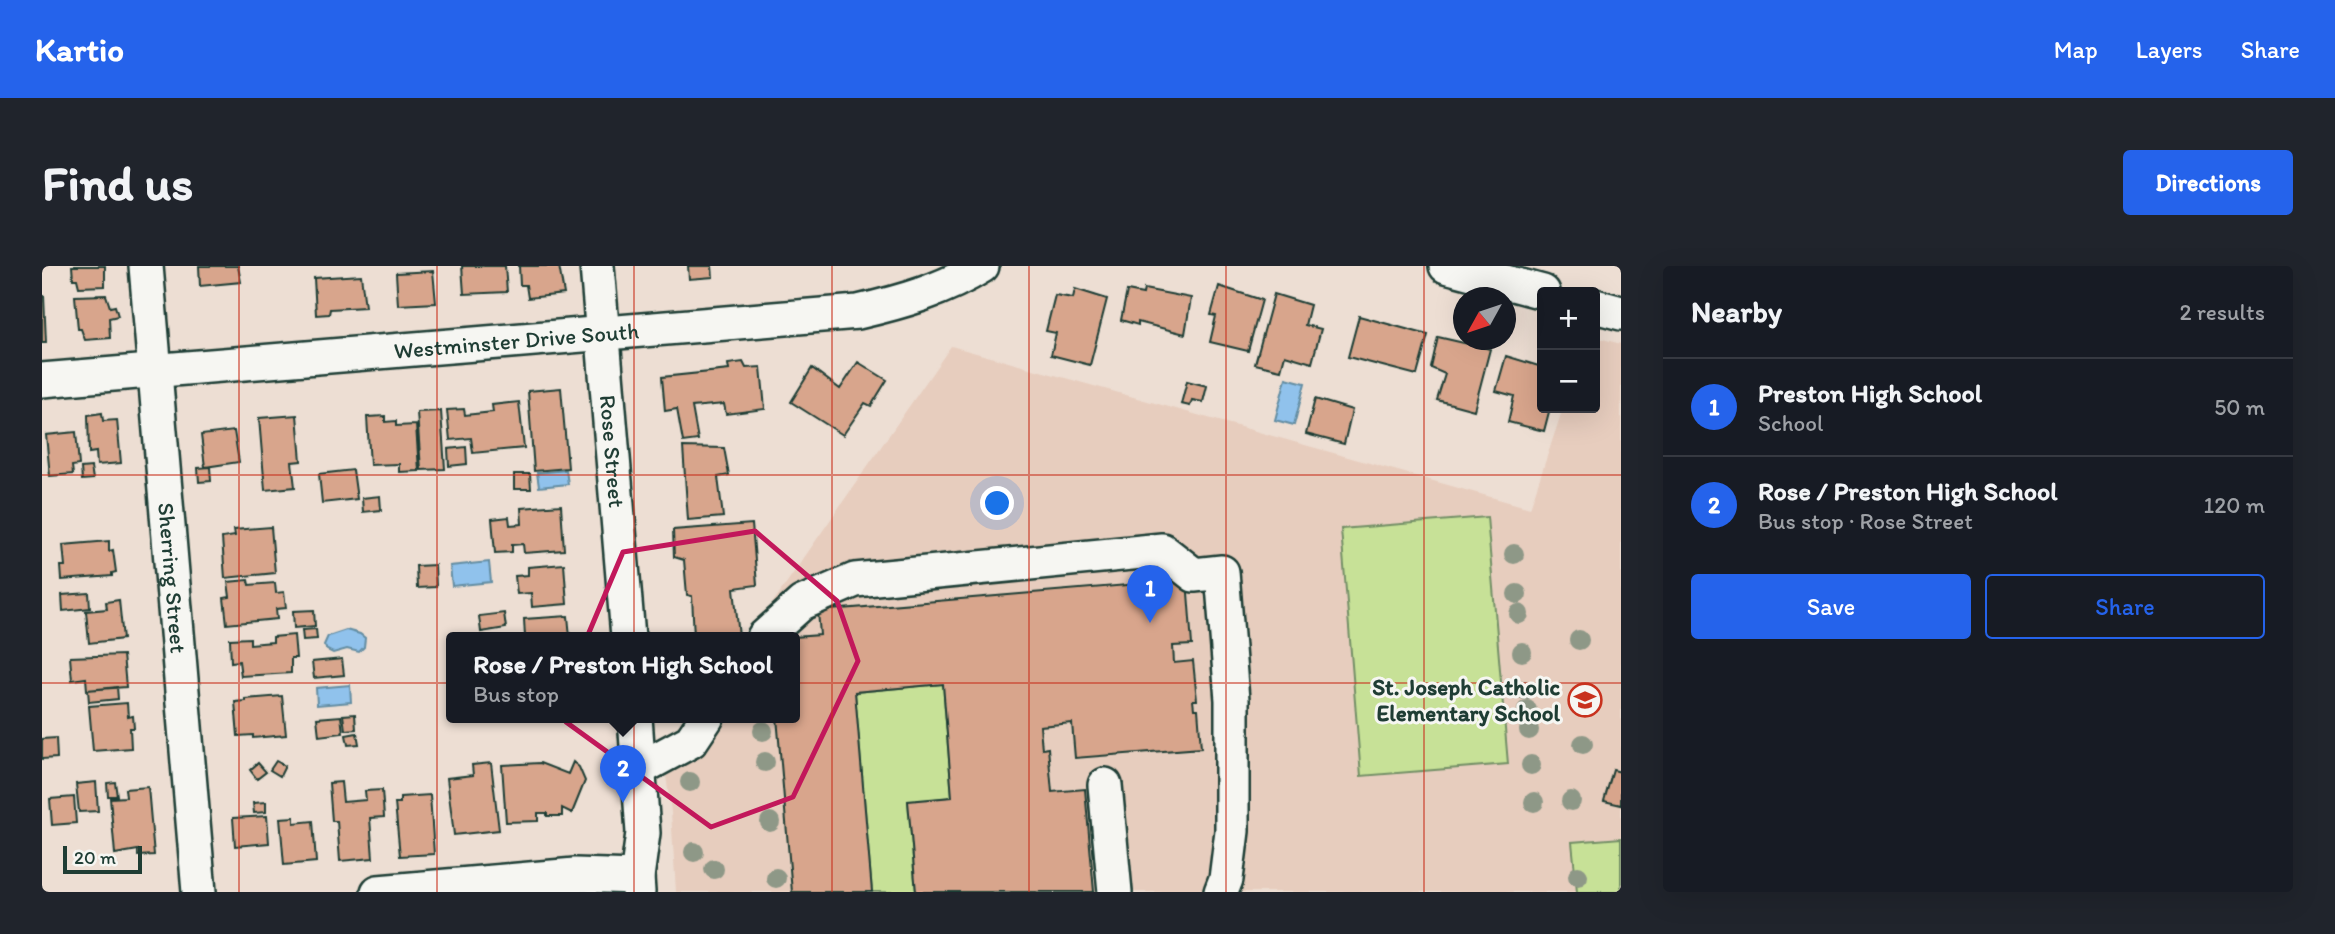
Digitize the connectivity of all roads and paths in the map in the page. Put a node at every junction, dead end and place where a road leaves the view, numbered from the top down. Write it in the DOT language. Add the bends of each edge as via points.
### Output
graph roads {
  1 [pos="146,266"];
  2 [pos="597,266"];
  3 [pos="982,266"];
  4 [pos="1446,266"];
  5 [pos="1537,290"];
  6 [pos="1600,307"];
  7 [pos="1621,313"];
  8 [pos="603,334"];
  9 [pos="155,370"];
  10 [pos="42,380"];
  11 [pos="628,632"];
  12 [pos="766,632"];
  13 [pos="635,723"];
  14 [pos="703,723"];
  15 [pos="639,769"];
  16 [pos="1105,785"];
  17 [pos="638,884"];
  18 [pos="199,892"];
  19 [pos="378,892"];
  20 [pos="1115,892"];
  21 [pos="1221,892"];
  1 -- 9 [label="street, Sherring Street"];
  2 -- 8 [label="street, Rose Street"];
  3 -- 8 [label="street, Westminster Drive South" via="908,300 858,312"];
  4 -- 5 [label="street"];
  6 -- 7 [label="street"];
  8 -- 9 [label="street, Westminster Drive South"];
  8 -- 11 [label="street, Rose Street"];
  9 -- 10 [label="street, Westminster Drive South"];
  9 -- 18 [label="street, Sherring Street"];
  12 -- 21 [label="street" via="802,603 855,580 1162,550 1194,575 1222,572 1232,700 1232,831"];
  13 -- 15 [label="street"];
  14 -- 15 [label="street" via="691,741"];
  15 -- 17 [label="street" via="643,832"];
  16 -- 20 [label="street"];
  17 -- 19 [label="street" via="575,875"];
}
